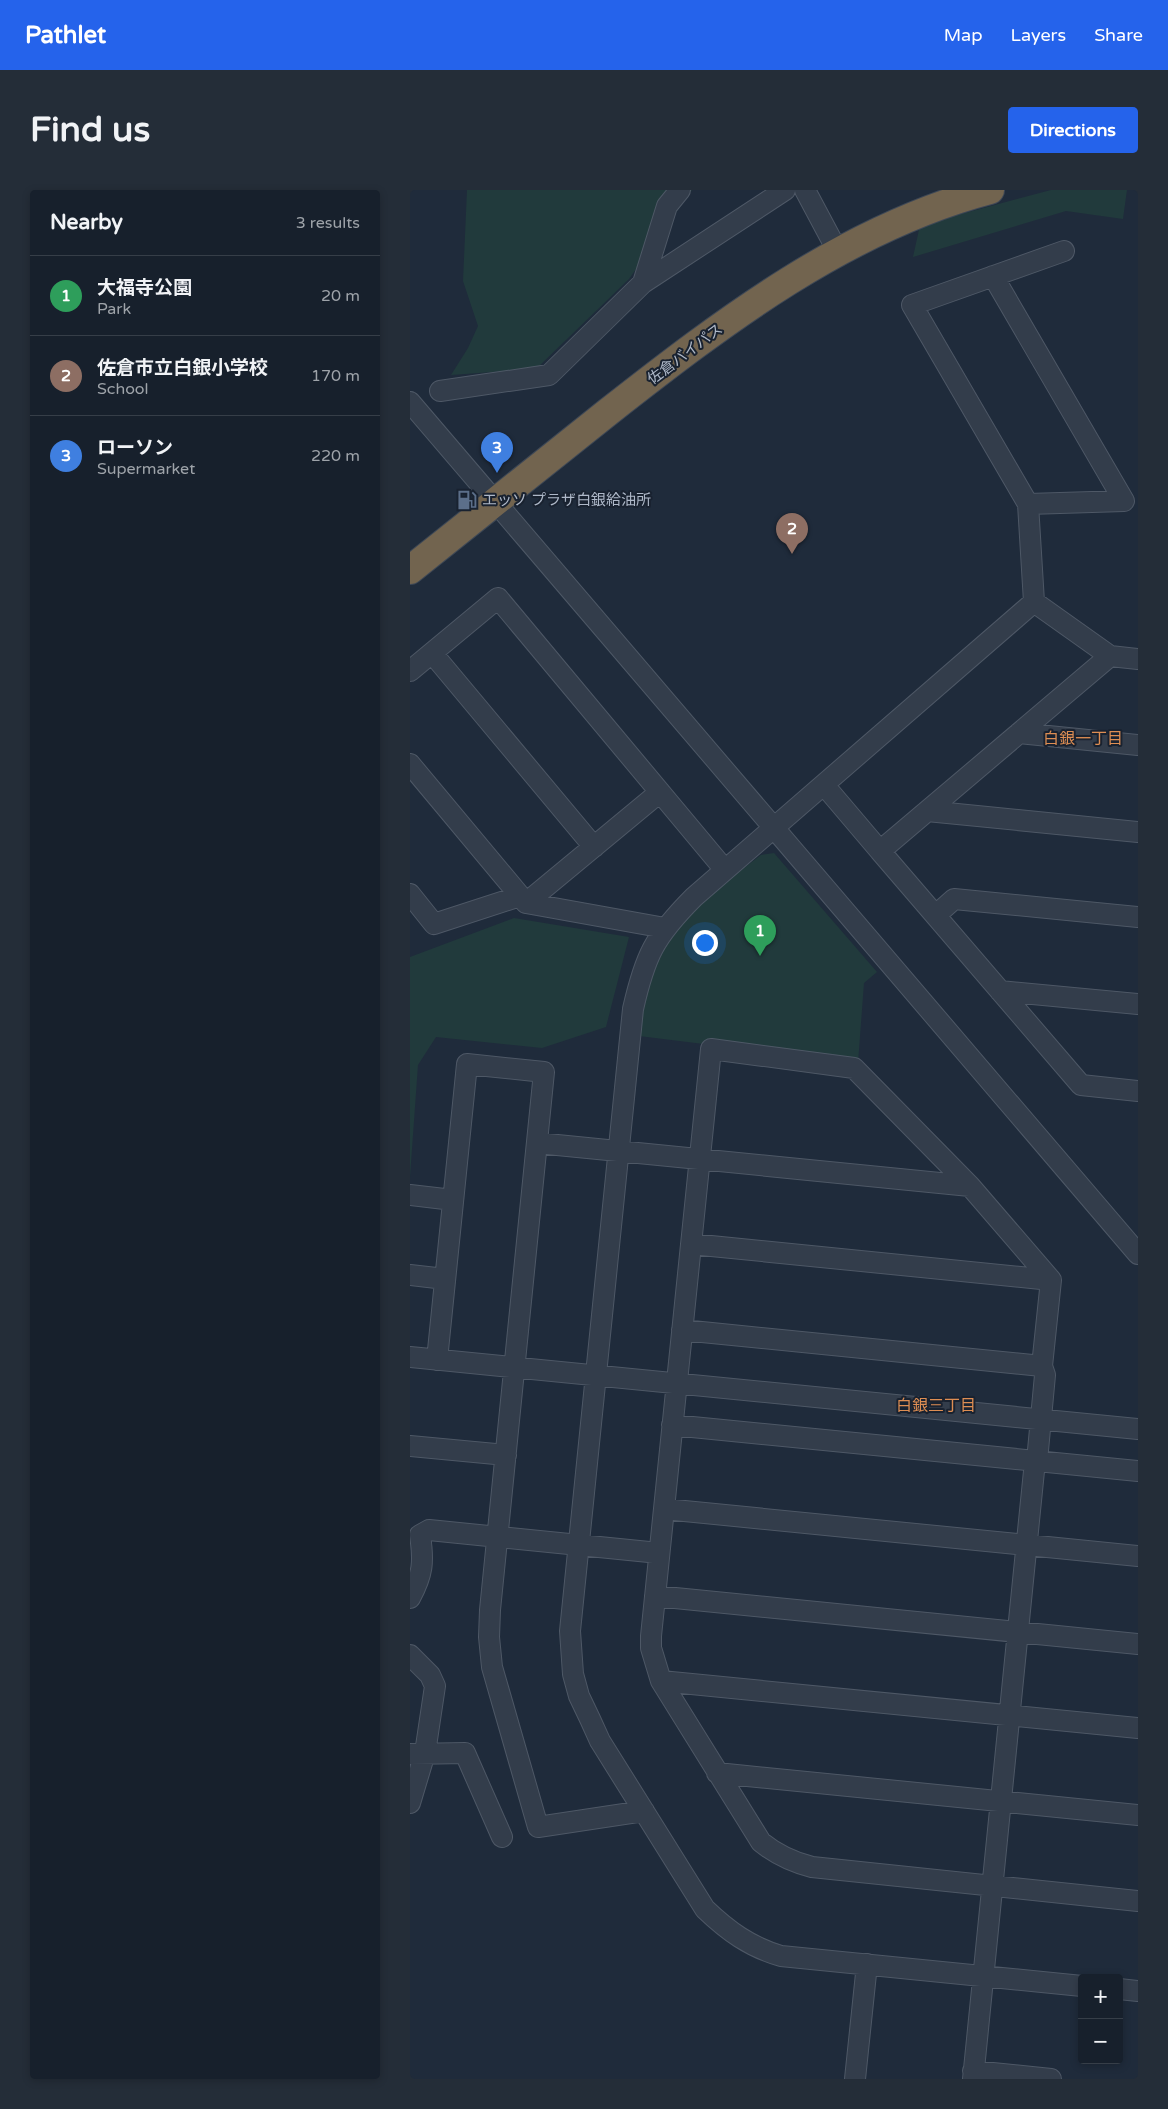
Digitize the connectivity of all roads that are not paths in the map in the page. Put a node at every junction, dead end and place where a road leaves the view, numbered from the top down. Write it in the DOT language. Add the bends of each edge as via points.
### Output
graph roads {
  1 [pos="680,190"];
  2 [pos="785,190"];
  3 [pos="805,190"];
  4 [pos="990,190"];
  5 [pos="1064,251"];
  6 [pos="838,252"];
  7 [pos="993,276"];
  8 [pos="643,283"];
  9 [pos="440,391"];
  10 [pos="410,402"];
  11 [pos="494,502"];
  12 [pos="1028,504"];
  13 [pos="410,570"];
  14 [pos="1034,602"];
  15 [pos="432,653"];
  16 [pos="1110,656"];
  17 [pos="1138,659"];
  18 [pos="410,671"];
  19 [pos="1019,733"];
  20 [pos="1138,745"];
  21 [pos="410,764"];
  22 [pos="824,785"];
  23 [pos="660,792"];
  24 [pos="927,811"];
  25 [pos="773,828"];
  26 [pos="1138,832"];
  27 [pos="594,847"];
  28 [pos="880,851"];
  29 [pos="725,870"];
  30 [pos="410,894"];
  31 [pos="523,899"];
  32 [pos="936,915"];
  33 [pos="1138,917"];
  34 [pos="665,928"];
  35 [pos="1000,991"];
  36 [pos="1138,1004"];
  37 [pos="1138,1091"];
  38 [pos="537,1143"];
  39 [pos="618,1151"];
  40 [pos="699,1159"];
  41 [pos="970,1186"];
  42 [pos="410,1195"];
  43 [pos="453,1200"];
  44 [pos="690,1244"];
  45 [pos="1138,1254"];
  46 [pos="410,1275"];
  47 [pos="445,1279"];
  48 [pos="1051,1280"];
  49 [pos="682,1330"];
  50 [pos="410,1357"];
  51 [pos="437,1360"];
  52 [pos="1042,1366"];
  53 [pos="514,1368"];
  54 [pos="596,1375"];
  55 [pos="676,1384"];
  56 [pos="1041,1421"];
  57 [pos="672,1425"];
  58 [pos="1138,1429"];
  59 [pos="410,1446"];
  60 [pos="506,1456"];
  61 [pos="1036,1461"];
  62 [pos="1138,1471"];
  63 [pos="664,1509"];
  64 [pos="415,1533"];
  65 [pos="498,1537"];
  66 [pos="1026,1545"];
  67 [pos="579,1546"];
  68 [pos="660,1554"];
  69 [pos="1138,1556"];
  70 [pos="655,1596"];
  71 [pos="410,1598"];
  72 [pos="1018,1632"];
  73 [pos="1138,1644"];
  74 [pos="410,1655"];
  75 [pos="661,1680"];
  76 [pos="1009,1715"];
  77 [pos="1138,1728"];
  78 [pos="418,1753"];
  79 [pos="717,1773"];
  80 [pos="1001,1802"];
  81 [pos="410,1803"];
  82 [pos="644,1811"];
  83 [pos="1138,1815"];
  84 [pos="502,1837"];
  85 [pos="992,1886"];
  86 [pos="1138,1902"];
  87 [pos="867,1964"];
  88 [pos="983,1976"];
  89 [pos="1078,1986"];
  90 [pos="1123,1989"];
  91 [pos="1138,1991"];
  92 [pos="973,2075"];
  93 [pos="855,2079"];
  94 [pos="1051,2079"];
  1 -- 8 [label="street" via="668,206"];
  2 -- 8 [label="street"];
  3 -- 6 [label="street"];
  4 -- 6 [label="highway, 佐倉バイパス" via="900,221"];
  5 -- 7 [label="street"];
  6 -- 11 [label="highway, 佐倉バイパス" via="765,296 685,352"];
  7 -- 12 [label="street" via="912,304"];
  7 -- 12 [label="street" via="1124,501"];
  8 -- 9 [label="street" via="548,374"];
  10 -- 11 [label="street"];
  11 -- 13 [label="highway, 佐倉バイパス"];
  11 -- 25 [label="street"];
  12 -- 14 [label="street"];
  14 -- 16 [label="street"];
  14 -- 22 [label="street"];
  15 -- 18 [label="street"];
  15 -- 23 [label="street" via="498,598"];
  15 -- 27 [label="street"];
  16 -- 17 [label="street"];
  16 -- 19 [label="street"];
  19 -- 20 [label="street"];
  19 -- 24 [label="street"];
  21 -- 31 [label="street"];
  22 -- 25 [label="street"];
  22 -- 28 [label="street"];
  23 -- 27 [label="street"];
  23 -- 29 [label="street"];
  24 -- 26 [label="street"];
  24 -- 28 [label="street"];
  25 -- 29 [label="street"];
  25 -- 45 [label="street"];
  27 -- 31 [label="street"];
  28 -- 32 [label="street"];
  29 -- 34 [label="street"];
  30 -- 31 [label="street" via="434,924"];
  31 -- 34 [label="street"];
  32 -- 33 [label="street" via="954,899"];
  32 -- 35 [label="street"];
  34 -- 39 [label="street" via="644,965 632,1010"];
  35 -- 36 [label="street"];
  35 -- 37 [label="street" via="1081,1085"];
  38 -- 39 [label="street"];
  38 -- 43 [label="street" via="544,1072 467,1064"];
  38 -- 53 [label="street"];
  39 -- 40 [label="street"];
  39 -- 54 [label="street"];
  40 -- 41 [label="street"];
  40 -- 41 [label="street" via="711,1049 854,1068"];
  40 -- 44 [label="street"];
  41 -- 48 [label="street"];
  42 -- 43 [label="street"];
  43 -- 47 [label="street"];
  44 -- 48 [label="street"];
  44 -- 49 [label="street"];
  46 -- 47 [label="street"];
  47 -- 51 [label="street"];
  48 -- 52 [label="street"];
  49 -- 52 [label="street"];
  49 -- 55 [label="street"];
  50 -- 51 [label="street"];
  51 -- 53 [label="street"];
  52 -- 56 [label="street" via="1045,1375"];
  53 -- 54 [label="street"];
  53 -- 60 [label="street"];
  54 -- 55 [label="street"];
  54 -- 67 [label="street"];
  55 -- 56 [label="street"];
  55 -- 57 [label="street"];
  56 -- 58 [label="street"];
  56 -- 61 [label="street"];
  57 -- 61 [label="street"];
  57 -- 63 [label="street"];
  59 -- 60 [label="street"];
  60 -- 65 [label="street"];
  61 -- 62 [label="street"];
  61 -- 66 [label="street"];
  63 -- 66 [label="street"];
  63 -- 68 [label="street"];
  64 -- 65 [label="street" via="429,1530"];
  64 -- 71 [label="street" via="422,1562 420,1579"];
  65 -- 67 [label="street"];
  65 -- 82 [label="street" via="489,1637 492,1666 538,1827"];
  66 -- 69 [label="street"];
  66 -- 72 [label="street"];
  67 -- 68 [label="street"];
  67 -- 82 [label="street" via="570,1631 573,1674 579,1696 600,1740"];
  68 -- 70 [label="street"];
  70 -- 72 [label="street"];
  70 -- 75 [label="street" via="651,1648"];
  72 -- 73 [label="street"];
  72 -- 76 [label="street"];
  74 -- 78 [label="street" via="430,1675 435,1686"];
  75 -- 76 [label="street"];
  75 -- 79 [label="street"];
  76 -- 77 [label="street"];
  76 -- 80 [label="street"];
  78 -- 81 [label="street"];
  78 -- 84 [label="street" via="465,1754"];
  79 -- 80 [label="street"];
  79 -- 85 [label="street" via="761,1842 776,1854 797,1863"];
  80 -- 83 [label="street"];
  80 -- 85 [label="street"];
  82 -- 87 [label="street" via="705,1909 742,1940 781,1956"];
  85 -- 86 [label="street"];
  85 -- 88 [label="street"];
  87 -- 88 [label="street"];
  87 -- 93 [label="street"];
  88 -- 89 [label="street"];
  88 -- 92 [label="street"];
  90 -- 91 [label="street"];
  92 -- 94 [label="street"];
}
